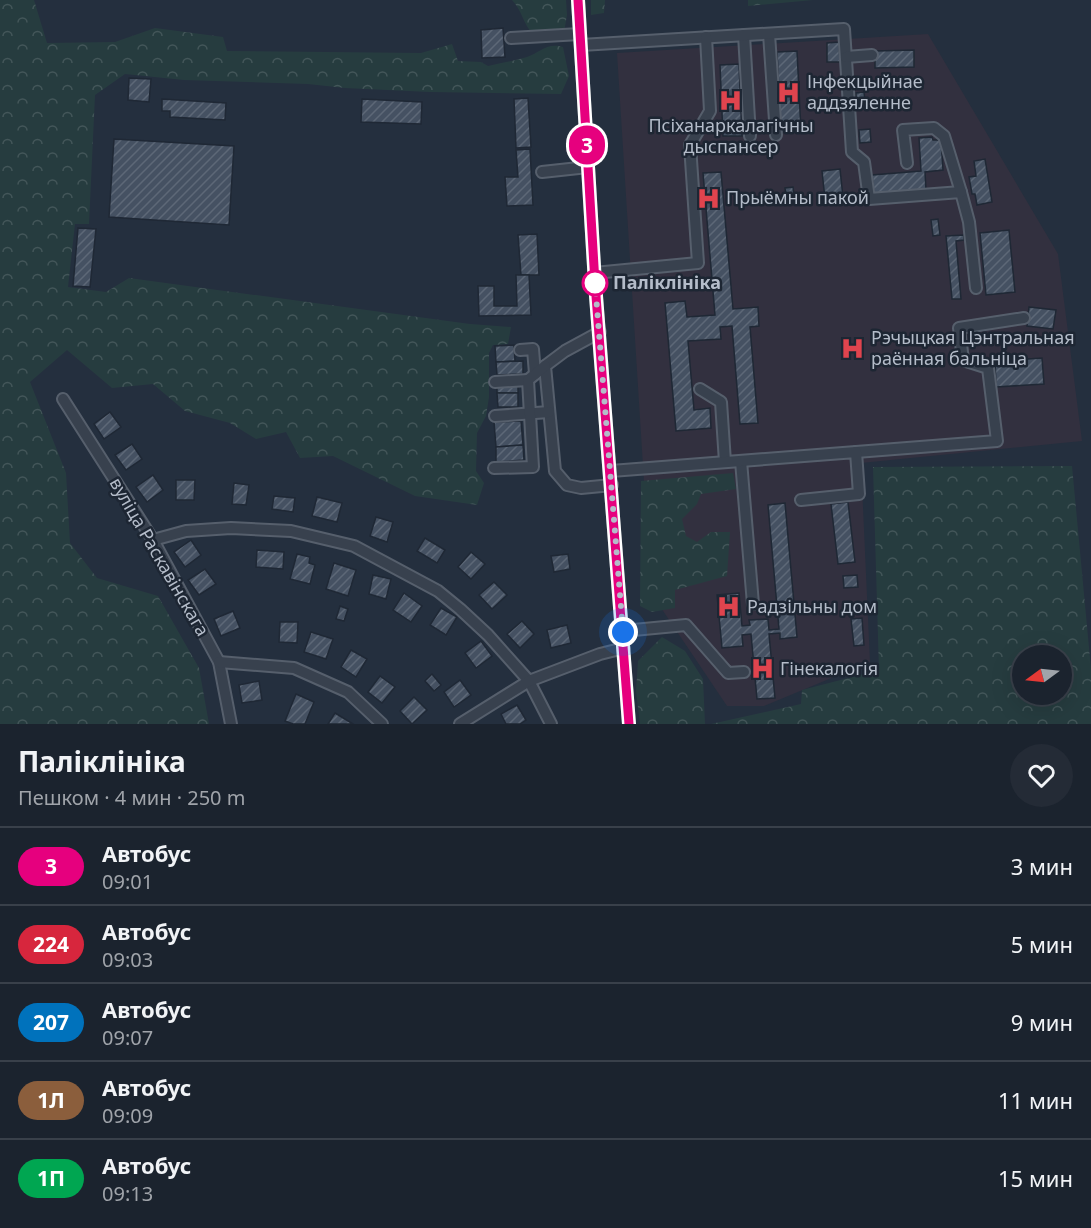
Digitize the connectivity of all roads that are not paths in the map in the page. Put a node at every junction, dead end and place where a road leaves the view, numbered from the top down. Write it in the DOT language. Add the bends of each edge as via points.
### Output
graph roads {
  1 [pos="578,0"];
  2 [pos="769,34"];
  3 [pos="744,35"];
  4 [pos="706,37"];
  5 [pos="511,38"];
  6 [pos="581,39"];
  7 [pos="872,56"];
  8 [pos="846,57"];
  9 [pos="776,135"];
  10 [pos="750,136"];
  11 [pos="907,163"];
  12 [pos="588,167"];
  13 [pos="542,172"];
  14 [pos="961,192"];
  15 [pos="594,273"];
  16 [pos="976,288"];
  17 [pos="1023,318"];
  18 [pos="600,332"];
  19 [pos="520,350"];
  20 [pos="545,366"];
  21 [pos="531,377"];
  22 [pos="495,382"];
  23 [pos="700,388"];
  24 [pos="63,399"];
  25 [pos="549,412"];
  26 [pos="530,413"];
  27 [pos="495,416"];
  28 [pos="856,452"];
  29 [pos="741,461"];
  30 [pos="725,462"];
  31 [pos="494,468"];
  32 [pos="611,471"];
  33 [pos="612,485"];
  34 [pos="801,500"];
  35 [pos="153,540"];
  36 [pos="753,604"];
  37 [pos="623,632"];
  38 [pos="624,648"];
  39 [pos="219,662"];
  40 [pos="744,672"];
  41 [pos="529,681"];
  42 [pos="231,724"];
  43 [pos="382,724"];
  44 [pos="460,724"];
  45 [pos="551,724"];
  46 [pos="629,724"];
  1 -- 6 [label="street"];
  2 -- 3 [label="street"];
  2 -- 8 [label="street" via="844,29"];
  2 -- 9 [label="street"];
  3 -- 4 [label="street"];
  3 -- 10 [label="street"];
  4 -- 6 [label="street"];
  4 -- 15 [label="street" via="710,111 690,145 698,263"];
  5 -- 6 [label="street"];
  6 -- 12 [label="street"];
  7 -- 8 [label="street"];
  8 -- 14 [label="street" via="852,152 864,162 869,199"];
  11 -- 14 [label="street" via="903,130 934,128 944,136"];
  12 -- 13 [label="street"];
  12 -- 15 [label="street"];
  14 -- 16 [label="street" via="969,222"];
  15 -- 18 [label="street"];
  17 -- 28 [label="street" via="960,328 963,360 988,368 997,441"];
  18 -- 20 [label="street"];
  18 -- 32 [label="street"];
  19 -- 21 [label="street" via="533,349"];
  20 -- 21 [label="street"];
  20 -- 25 [label="street"];
  21 -- 22 [label="street"];
  21 -- 26 [label="street"];
  23 -- 30 [label="street" via="721,402"];
  24 -- 35 [label="street, вуліца Раскавінскага"];
  25 -- 26 [label="street"];
  25 -- 33 [label="street" via="555,471 567,485"];
  26 -- 27 [label="street"];
  26 -- 31 [label="street" via="533,467"];
  28 -- 29 [label="street"];
  28 -- 34 [label="street" via="858,494"];
  29 -- 30 [label="street"];
  29 -- 36 [label="street"];
  30 -- 32 [label="street"];
  32 -- 33 [label="street"];
  33 -- 37 [label="street"];
  35 -- 39 [label="street, вуліца Раскавінскага"];
  35 -- 41 [label="street" via="186,531 231,528 291,531 354,546 438,591 488,635"];
  37 -- 38 [label="street"];
  37 -- 40 [label="street" via="686,625 728,673"];
  38 -- 41 [label="street"];
  38 -- 46 [label="street"];
  39 -- 42 [label="street, вуліца Раскавінскага"];
  39 -- 43 [label="street" via="294,668 348,692"];
  41 -- 44 [label="street"];
  41 -- 45 [label="street"];
}
